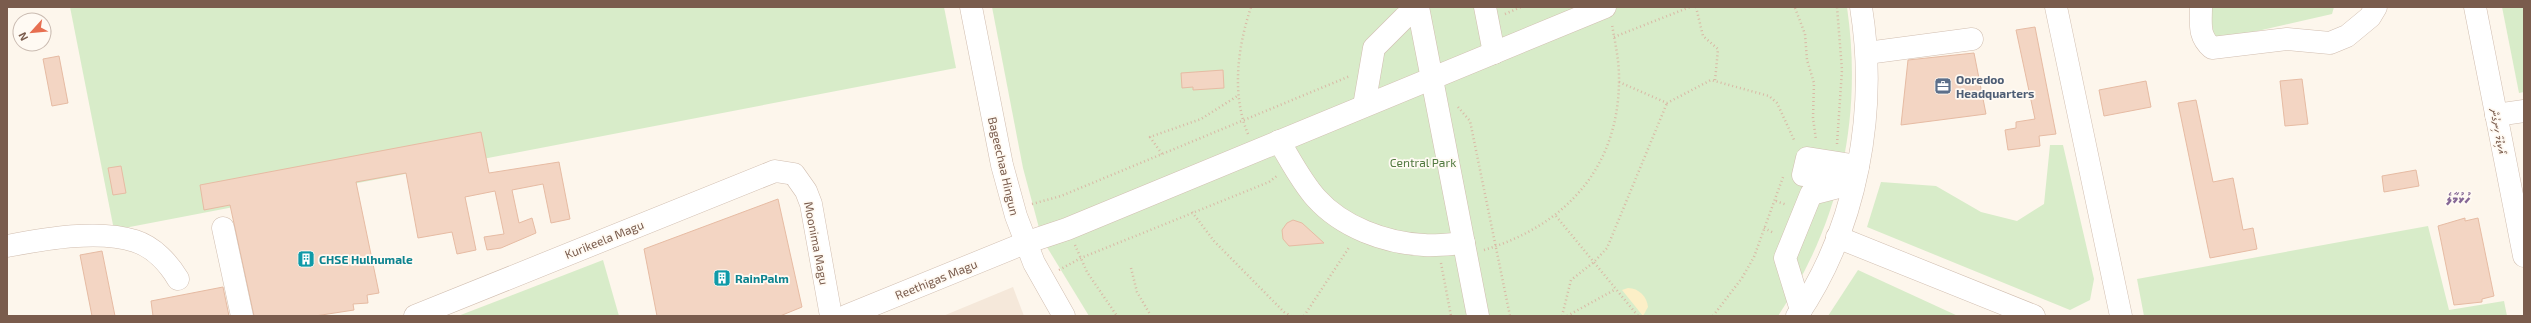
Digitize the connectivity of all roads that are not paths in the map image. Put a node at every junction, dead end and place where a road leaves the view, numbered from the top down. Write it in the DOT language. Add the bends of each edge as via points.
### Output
graph roads {
  1 [pos="971,7"];
  2 [pos="1485,7"];
  3 [pos="1861,7"];
  4 [pos="2056,7"];
  5 [pos="2201,7"];
  6 [pos="2376,7"];
  7 [pos="2475,7"];
  8 [pos="1608,15"];
  9 [pos="1972,39"];
  10 [pos="1494,53"];
  11 [pos="1866,53"];
  12 [pos="1433,78"];
  13 [pos="1364,106"];
  14 [pos="2524,110"];
  15 [pos="2496,115"];
  16 [pos="1279,141"];
  17 [pos="1836,168"];
  18 [pos="794,174"];
  19 [pos="223,228"];
  20 [pos="1837,237"];
  21 [pos="1025,243"];
  22 [pos="7,246"];
  23 [pos="1465,249"];
  24 [pos="2524,256"];
  25 [pos="178,279"];
  26 [pos="1799,313"];
  27 [pos="242,316"];
  28 [pos="415,316"];
  29 [pos="831,316"];
  30 [pos="846,316"];
  31 [pos="1064,316"];
  32 [pos="1478,316"];
  33 [pos="2034,316"];
  34 [pos="2121,316"];
  1 -- 21 [label="street, Bageechaa Hingun" via="1002,165"];
  2 -- 10 [label="street"];
  3 -- 11 [label="street"];
  4 -- 34 [label="street"];
  5 -- 6 [label="street" via="2201,33 2203,40 2212,48 2287,39 2330,43 2347,36 2370,17"];
  7 -- 15 [label="street, އޯކިޑްމާ ހިނގުން"];
  8 -- 10 [label="street, Reethigas Magu"];
  9 -- 11 [label="street"];
  10 -- 12 [label="street, Reethigas Magu"];
  11 -- 17 [label="street" via="1866,113"];
  12 -- 13 [label="street, Reethigas Magu"];
  12 -- 13 [label="street" via="1418,7 1374,48"];
  12 -- 23 [label="street"];
  13 -- 16 [label="street, Reethigas Magu"];
  14 -- 15 [label="street"];
  15 -- 24 [label="street, އޯކިޑްމާ ހިނގުން"];
  16 -- 21 [label="street, Reethigas Magu" via="1067,229"];
  16 -- 23 [label="street" via="1317,199 1348,223 1386,238"];
  17 -- 20 [label="street"];
  17 -- 26 [label="street" via="1811,194 1785,258"];
  18 -- 28 [label="street, Kurikeela Magu" via="775,171 767,173"];
  18 -- 29 [label="street, Moonima Magu" via="811,204"];
  19 -- 27 [label="street"];
  20 -- 26 [label="street" via="1830,256"];
  20 -- 33 [label="street"];
  21 -- 30 [label="street, Reethigas Magu"];
  21 -- 31 [label="street, Bageechaa Hingun"];
  22 -- 25 [label="street" via="56,238 121,238 137,241 167,262"];
  23 -- 32 [label="street"];
}
